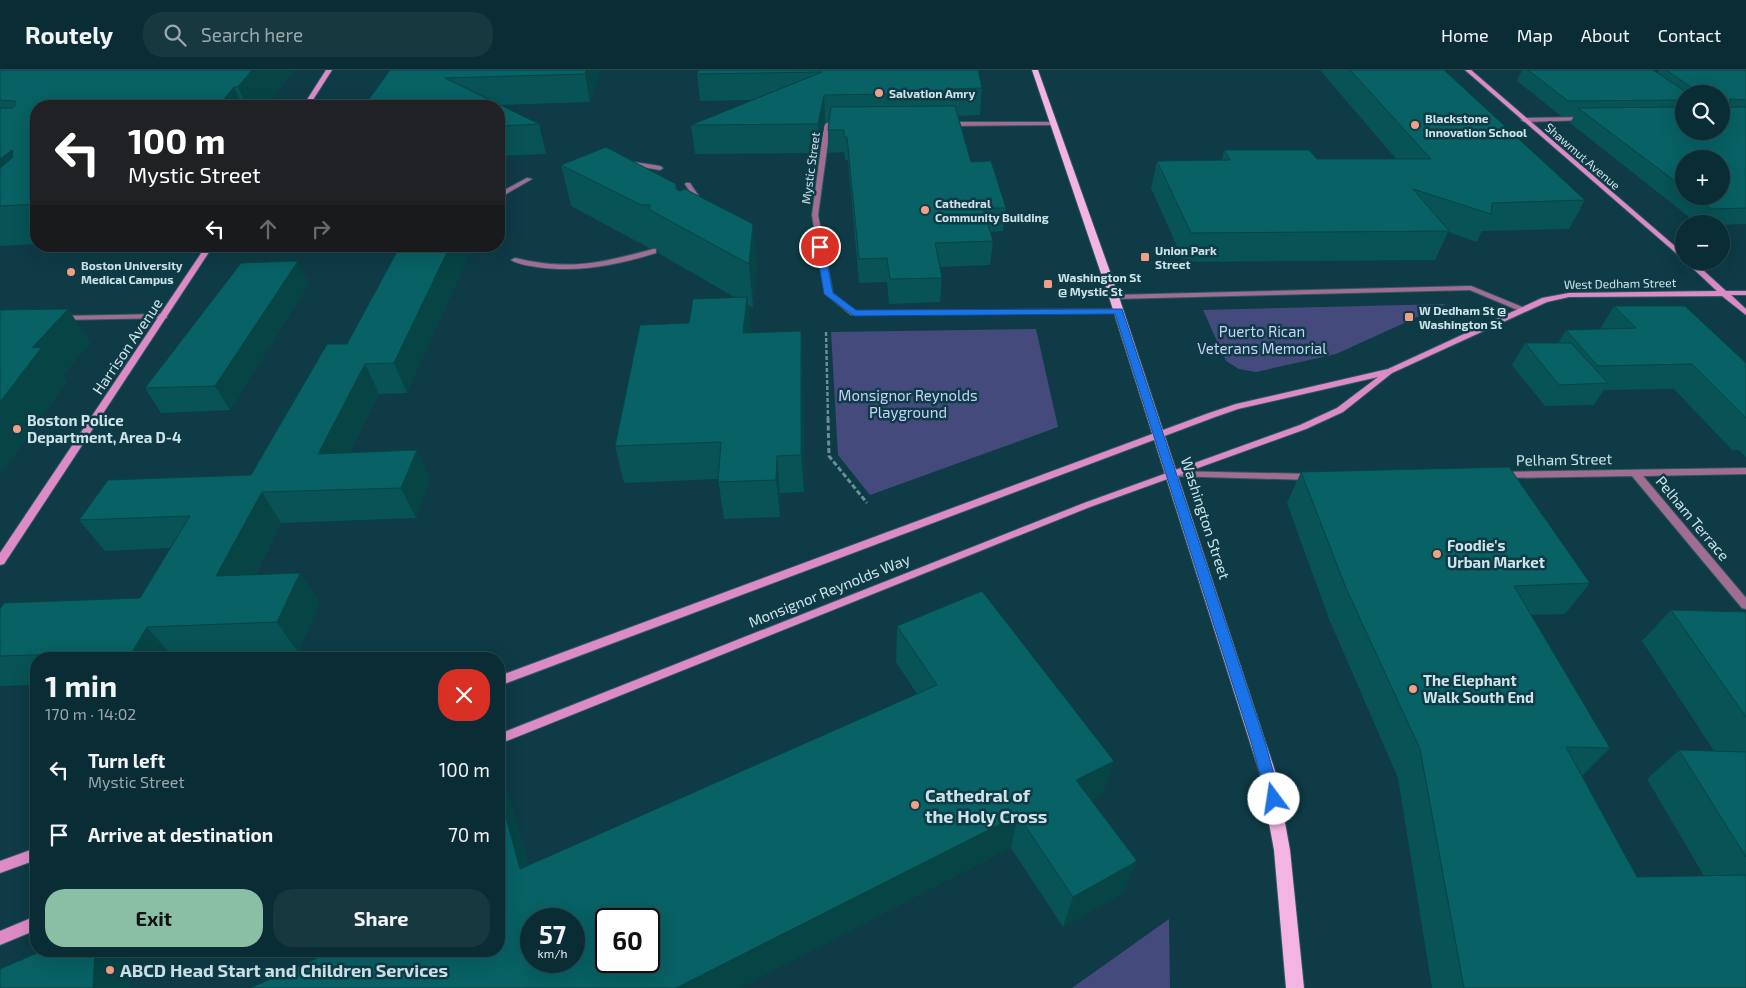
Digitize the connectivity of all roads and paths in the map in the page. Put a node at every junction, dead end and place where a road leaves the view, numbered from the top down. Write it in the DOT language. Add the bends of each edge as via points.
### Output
graph roads {
  1 [pos="329,70"];
  2 [pos="1035,70"];
  3 [pos="1468,70"];
  4 [pos="310,100"];
  5 [pos="1590,119"];
  6 [pos="1524,120"];
  7 [pos="934,124"];
  8 [pos="1054,124"];
  9 [pos="847,125"];
  10 [pos="618,163"];
  11 [pos="660,168"];
  12 [pos="529,179"];
  13 [pos="688,184"];
  14 [pos="505,193"];
  15 [pos="696,215"];
  16 [pos="1675,250"];
  17 [pos="653,251"];
  18 [pos="206,252"];
  19 [pos="515,260"];
  20 [pos="1698,270"];
  21 [pos="1746,293"];
  22 [pos="1726,294"];
  23 [pos="1114,297"];
  24 [pos="1523,309"];
  25 [pos="1118,311"];
  26 [pos="1746,313"];
  27 [pos="164,316"];
  28 [pos="50,318"];
  29 [pos="826,332"];
  30 [pos="1391,371"];
  31 [pos="1159,434"];
  32 [pos="1746,471"];
  33 [pos="1635,472"];
  34 [pos="1172,474"];
  35 [pos="1488,475"];
  36 [pos="1321,477"];
  37 [pos="867,502"];
  38 [pos="0,561"];
  39 [pos="1746,605"];
  40 [pos="505,679"];
  41 [pos="505,737"];
  42 [pos="30,856"];
  43 [pos="0,867"];
  44 [pos="30,926"];
  45 [pos="0,938"];
  46 [pos="1295,988"];
  1 -- 4 [label="main road"];
  2 -- 8 [label="main road, Washington Street"];
  3 -- 6 [label="main road, Shawmut Avenue"];
  5 -- 6 [label="street"];
  6 -- 16 [label="main road, Shawmut Avenue"];
  7 -- 8 [label="street"];
  8 -- 23 [label="main road, Washington Street"];
  9 -- 25 [label="street, Mystic Street" via="827,125 815,215 829,294 854,313"];
  10 -- 11 [label="street"];
  12 -- 14 [label="street"];
  13 -- 15 [label="street" via="697,198"];
  17 -- 19 [label="street" via="594,266 554,267"];
  18 -- 27 [label="main road, Harrison Avenue"];
  20 -- 22 [label="main road"];
  21 -- 22 [label="main road, West Dedham Street"];
  22 -- 24 [label="main road, West Dedham Street" via="1569,296 1545,300"];
  22 -- 26 [label="main road"];
  23 -- 24 [label="street" via="1471,288"];
  23 -- 25 [label="main road, Washington Street"];
  24 -- 30 [label="main road, West Dedham Street"];
  25 -- 31 [label="main road, Washington Street"];
  27 -- 28 [label="street"];
  27 -- 38 [label="main road, Harrison Avenue"];
  29 -- 37 [label="path" via="829,456"];
  30 -- 31 [label="main road, West Dedham Street" via="1236,407"];
  30 -- 34 [label="main road, West Dedham Street" via="1349,404 1316,422"];
  31 -- 34 [label="main road, Washington Street"];
  31 -- 40 [label="main road, Monsignor Reynolds Way"];
  32 -- 33 [label="street, Pelham Street"];
  33 -- 35 [label="street, Pelham Street"];
  33 -- 39 [label="street, Pelham Terrace"];
  34 -- 36 [label="street"];
  34 -- 41 [label="main road, Monsignor Reynolds Way"];
  34 -- 46 [label="main road, Washington Street" via="1274,799"];
  42 -- 43 [label="main road"];
  44 -- 45 [label="main road"];
}
